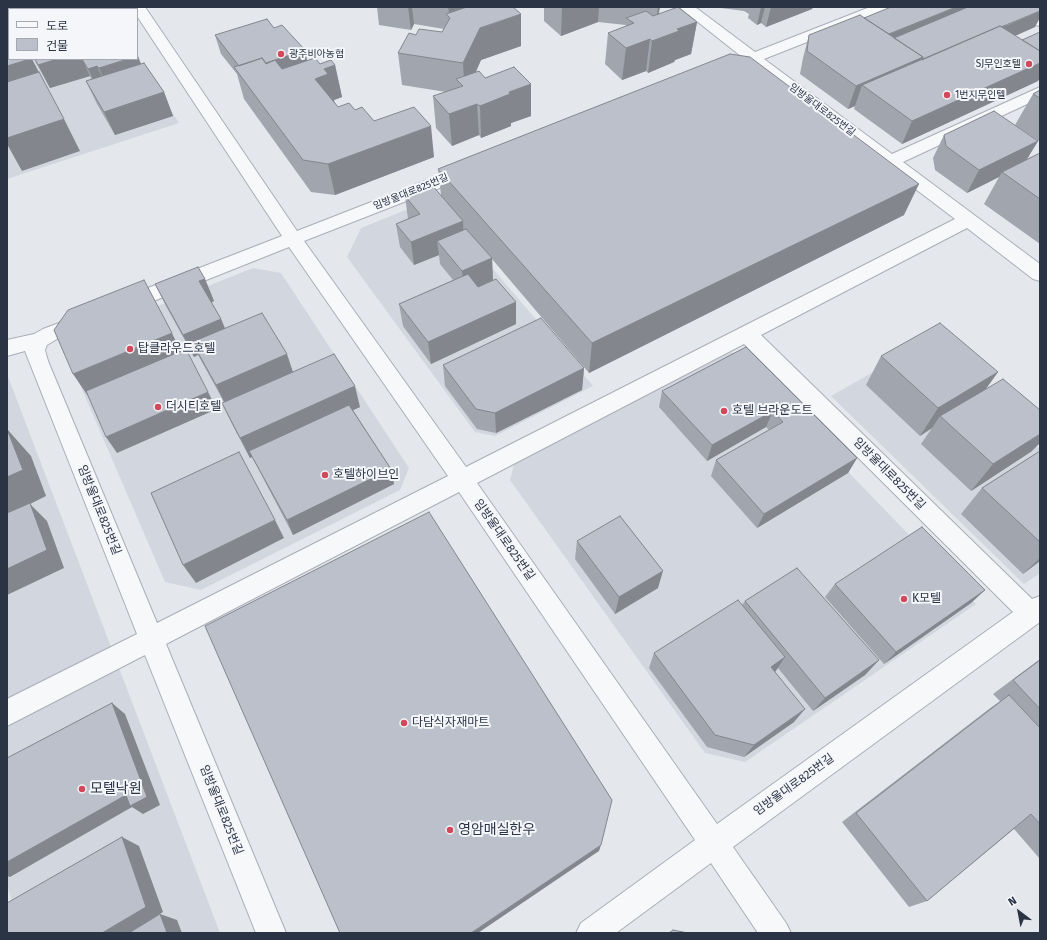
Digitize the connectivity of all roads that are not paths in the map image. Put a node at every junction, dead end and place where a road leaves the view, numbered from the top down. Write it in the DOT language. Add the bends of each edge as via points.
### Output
graph roads {
  1 [pos="686,7"];
  2 [pos="883,7"];
  3 [pos="1015,7"];
  4 [pos="138,8"];
  5 [pos="1040,22"];
  6 [pos="753,58"];
  7 [pos="708,75"];
  8 [pos="1040,92"];
  9 [pos="890,162"];
  10 [pos="478,166"];
  11 [pos="968,220"];
  12 [pos="293,239"];
  13 [pos="1040,274"];
  14 [pos="747,334"];
  15 [pos="40,340"];
  16 [pos="7,348"];
  17 [pos="462,479"];
  18 [pos="1036,610"];
  19 [pos="151,639"];
  20 [pos="7,713"];
  21 [pos="714,843"];
  22 [pos="270,933"];
  23 [pos="591,933"];
  24 [pos="776,933"];
  1 -- 6 [label="street, 임방울대로825번길"];
  2 -- 6 [label="street"];
  3 -- 5 [label="street"];
  4 -- 12 [label="street, 임방울대로825번길"];
  6 -- 7 [label="street"];
  6 -- 9 [label="street, 임방울대로825번길"];
  8 -- 9 [label="street"];
  9 -- 11 [label="street, 임방울대로825번길"];
  10 -- 12 [label="street, 임방울대로825번길"];
  11 -- 13 [label="street, 임방울대로825번길"];
  11 -- 14 [label="street"];
  12 -- 15 [label="street, 임방울대로825번길"];
  12 -- 17 [label="street, 임방울대로825번길"];
  14 -- 17 [label="street"];
  14 -- 18 [label="street, 임방울대로825번길"];
  15 -- 16 [label="street"];
  15 -- 19 [label="street, 임방울대로825번길" via="35,350 38,361"];
  17 -- 19 [label="street"];
  17 -- 21 [label="street, 임방울대로825번길"];
  18 -- 21 [label="street, 임방울대로825번길"];
  19 -- 20 [label="street"];
  19 -- 22 [label="street, 임방울대로825번길"];
  21 -- 23 [label="street, 임방울대로825번길"];
  21 -- 24 [label="street, 임방울대로825번길"];
}
